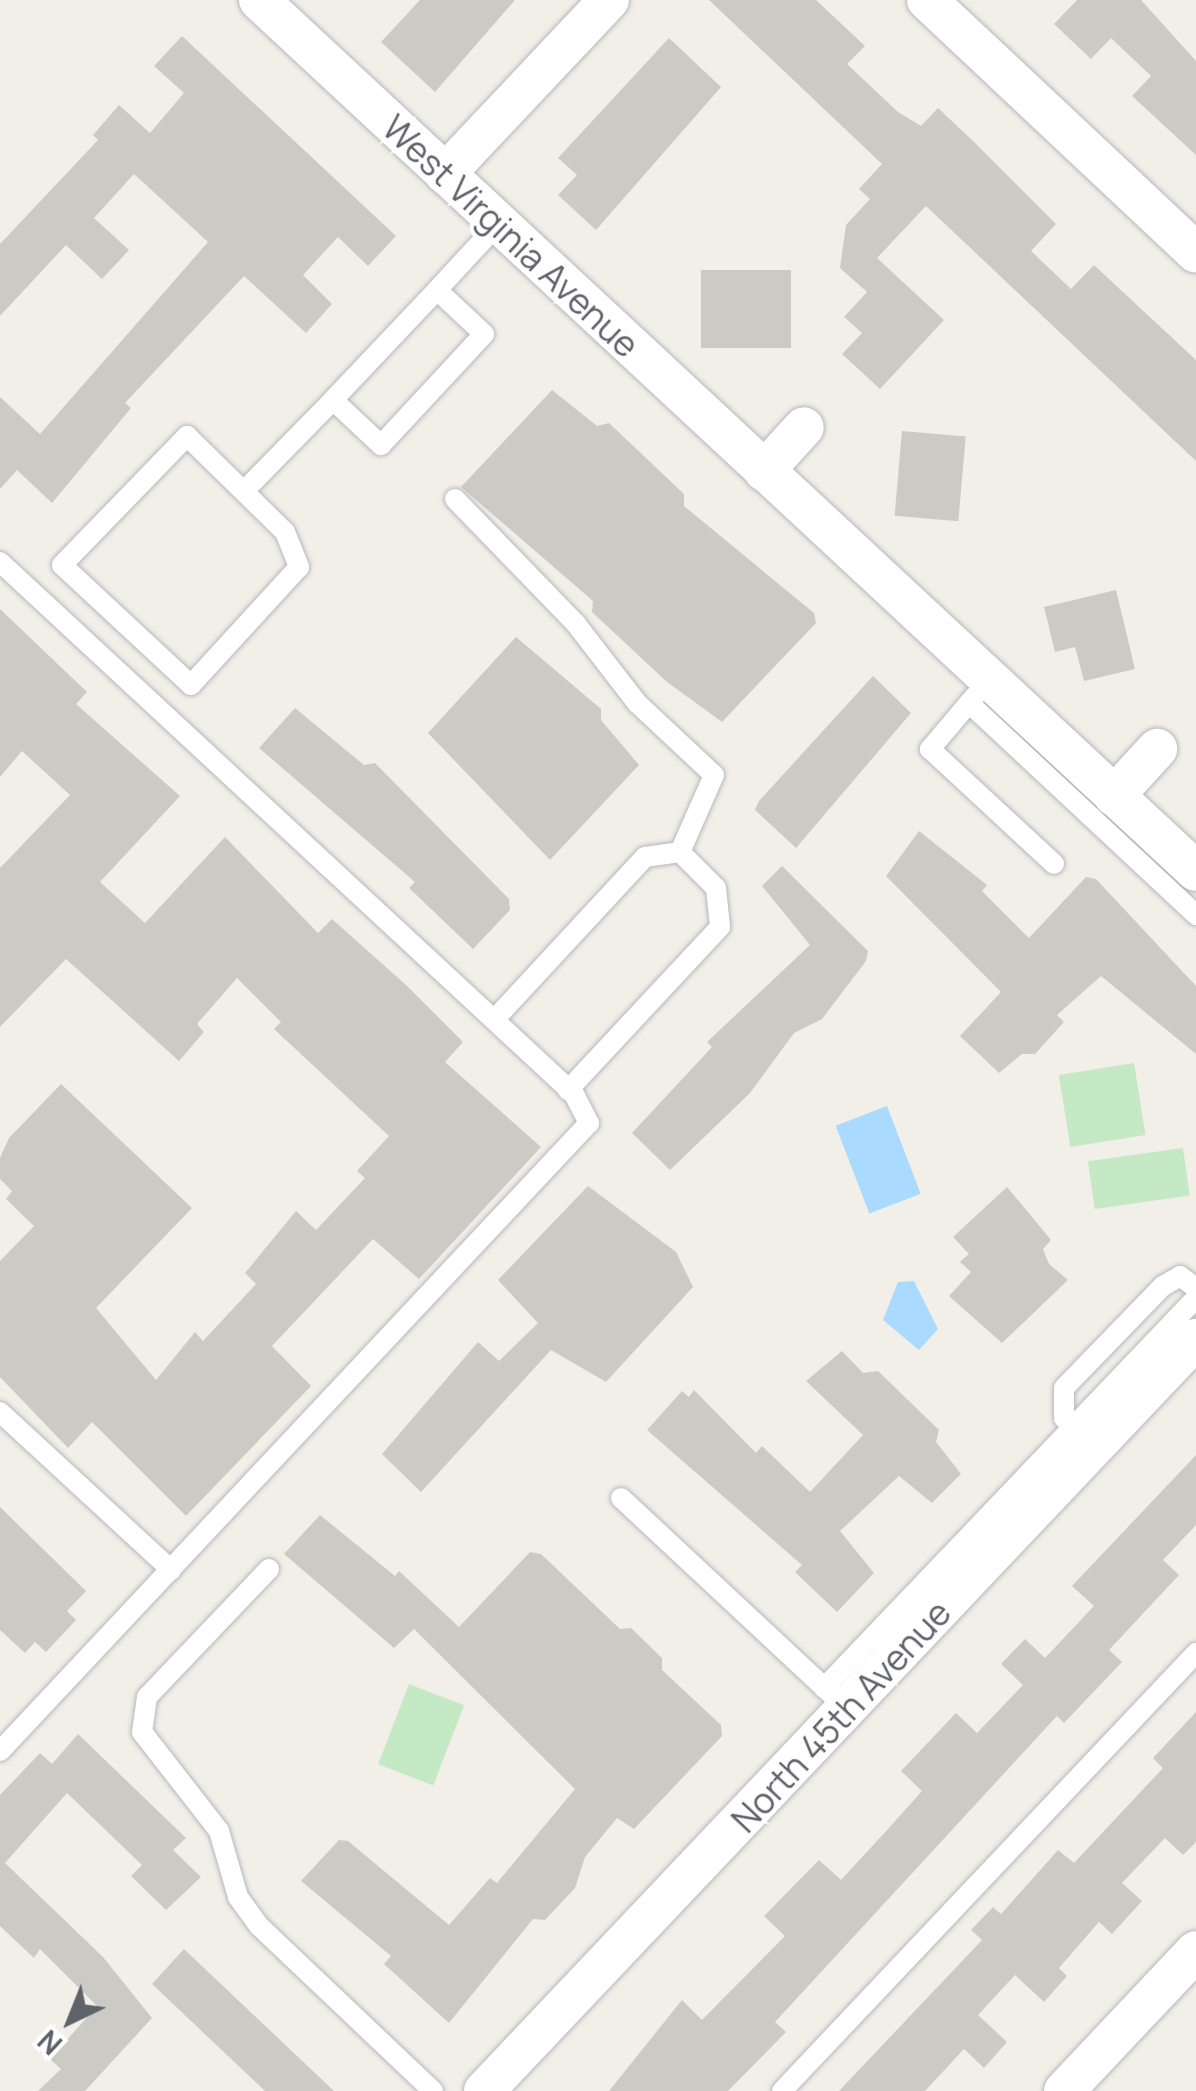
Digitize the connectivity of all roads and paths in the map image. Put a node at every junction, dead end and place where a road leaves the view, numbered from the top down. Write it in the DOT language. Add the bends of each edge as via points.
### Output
graph roads {
  1 [pos="259,0"];
  2 [pos="609,0"];
  3 [pos="927,0"];
  4 [pos="444,174"];
  5 [pos="498,224"];
  6 [pos="1196,254"];
  7 [pos="436,290"];
  8 [pos="332,400"];
  9 [pos="804,428"];
  10 [pos="764,471"];
  11 [pos="244,491"];
  12 [pos="454,500"];
  13 [pos="0,562"];
  14 [pos="979,692"];
  15 [pos="1157,749"];
  16 [pos="1114,796"];
  17 [pos="680,852"];
  18 [pos="1054,864"];
  19 [pos="1196,871"];
  20 [pos="1196,915"];
  21 [pos="494,1020"];
  22 [pos="568,1090"];
  23 [pos="1196,1288"];
  24 [pos="1196,1298"];
  25 [pos="1196,1339"];
  26 [pos="0,1412"];
  27 [pos="1084,1438"];
  28 [pos="622,1498"];
  29 [pos="269,1569"];
  30 [pos="170,1570"];
  31 [pos="1196,1653"];
  32 [pos="836,1699"];
  33 [pos="0,1750"];
  34 [pos="1196,1951"];
  35 [pos="433,2091"];
  36 [pos="484,2091"];
  37 [pos="782,2091"];
  38 [pos="1064,2091"];
  1 -- 4 [label="street, West Virginia Avenue"];
  2 -- 4 [label="street"];
  3 -- 6 [label="street"];
  4 -- 5 [label="street, West Virginia Avenue"];
  5 -- 7 [label="lane"];
  5 -- 10 [label="street, West Virginia Avenue"];
  7 -- 8 [label="lane"];
  7 -- 8 [label="lane" via="484,334 380,444"];
  8 -- 11 [label="lane"];
  9 -- 10 [label="street"];
  10 -- 14 [label="street, West Virginia Avenue"];
  11 -- 11 [label="lane" via="285,532 299,568 191,685 62,565 186,436"];
  12 -- 17 [label="lane" via="576,624 637,703 714,775"];
  13 -- 21 [label="lane"];
  14 -- 16 [label="street, West Virginia Avenue"];
  14 -- 18 [label="lane" via="930,749"];
  14 -- 20 [label="lane"];
  15 -- 16 [label="street"];
  16 -- 19 [label="street, West Virginia Avenue"];
  17 -- 21 [label="lane" via="645,857"];
  17 -- 22 [label="lane" via="716,888 720,926"];
  21 -- 22 [label="lane"];
  22 -- 30 [label="lane" via="589,1123 578,1140"];
  23 -- 27 [label="lane" via="1180,1276 1162,1286 1064,1388 1064,1418"];
  24 -- 27 [label="lane"];
  25 -- 27 [label="street, North 45th Avenue"];
  26 -- 30 [label="lane"];
  27 -- 32 [label="street, North 45th Avenue"];
  28 -- 32 [label="lane"];
  29 -- 35 [label="lane" via="147,1697 142,1732 219,1831 238,1897 259,1926"];
  30 -- 33 [label="lane"];
  31 -- 37 [label="lane"];
  32 -- 36 [label="street, North 45th Avenue"];
  34 -- 38 [label="street"];
}
